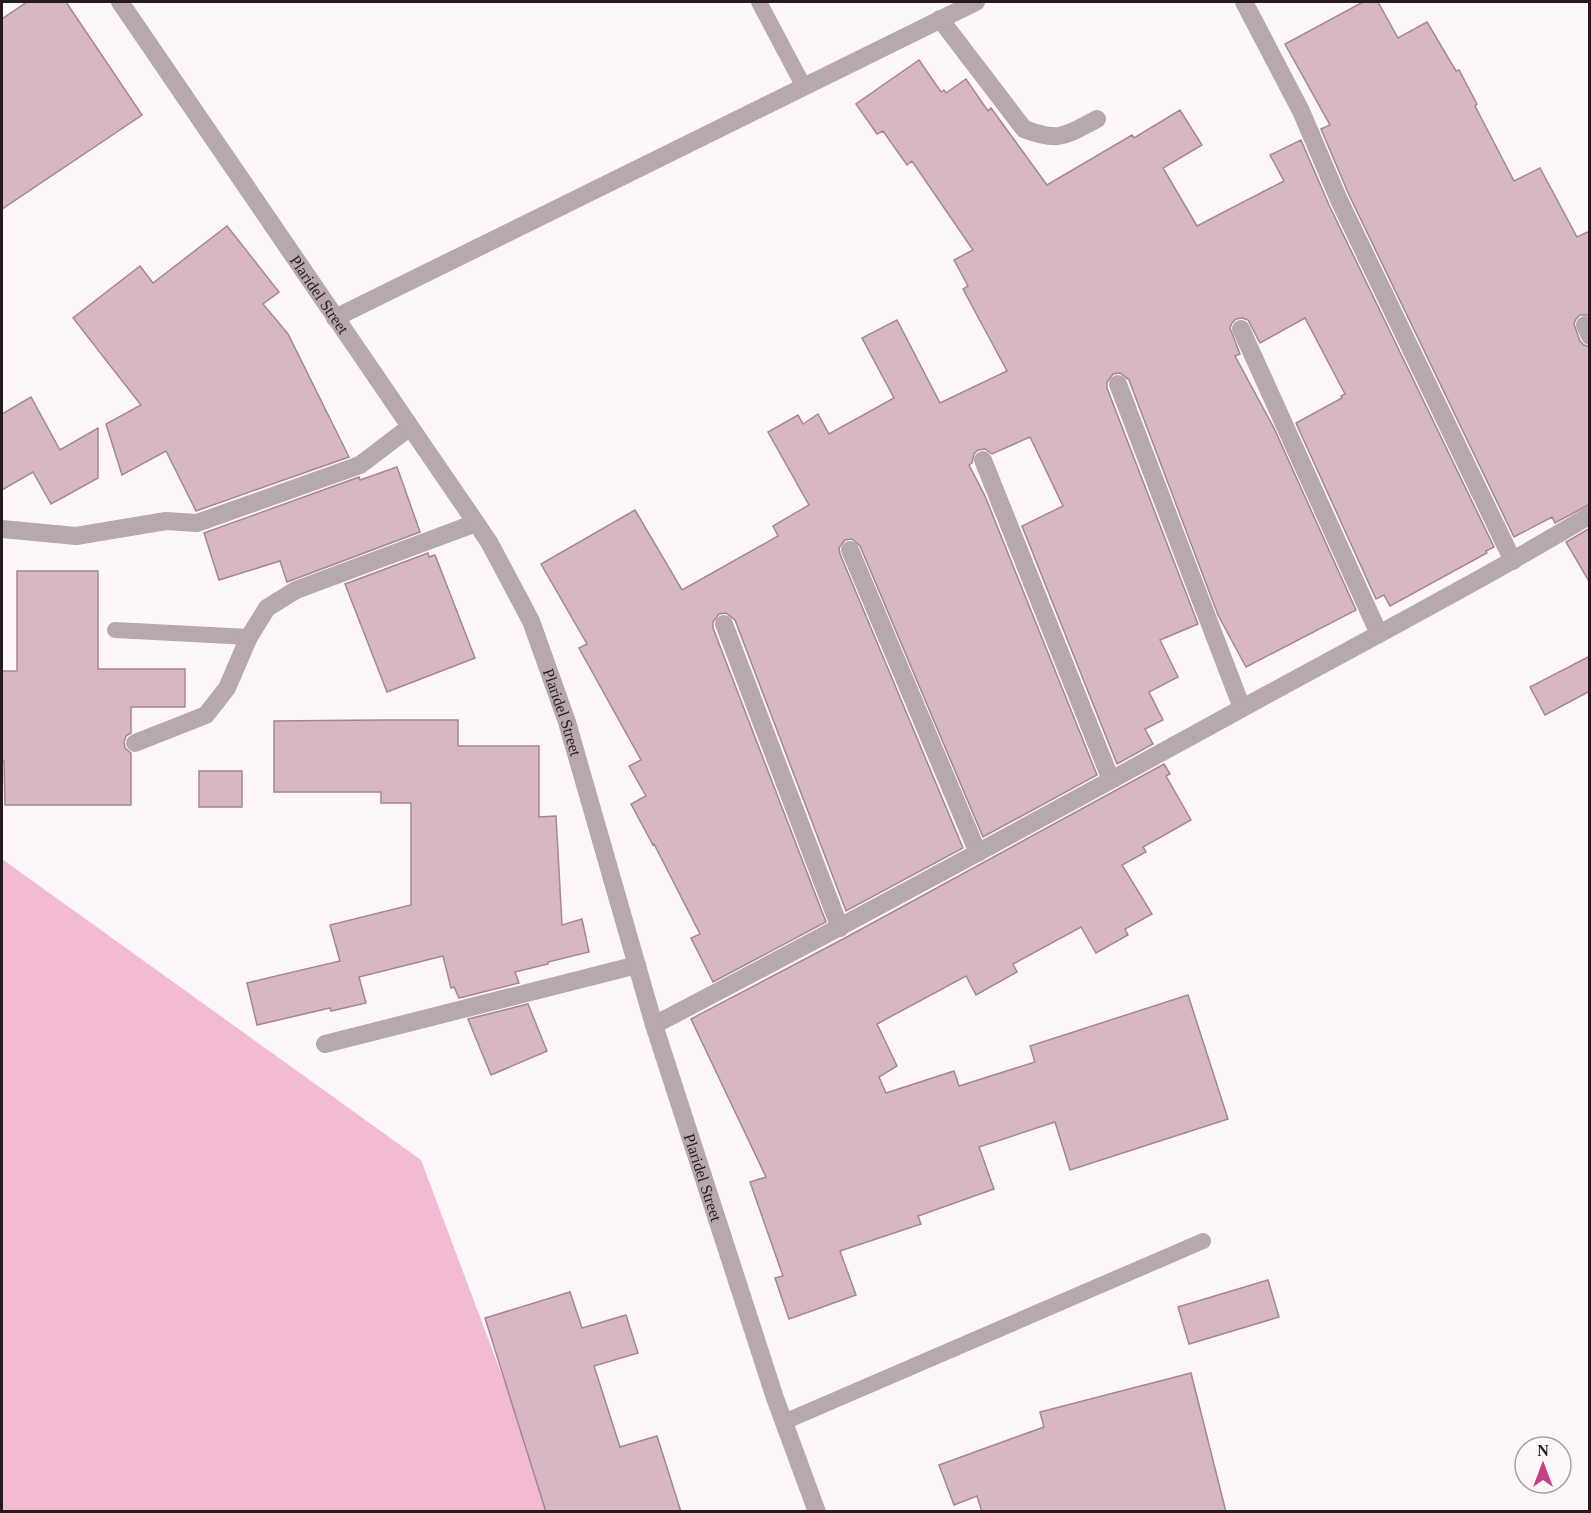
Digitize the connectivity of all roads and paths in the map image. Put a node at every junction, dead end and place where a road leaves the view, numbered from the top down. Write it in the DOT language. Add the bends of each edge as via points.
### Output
graph roads {
  1 [pos="120,2"];
  2 [pos="759,2"];
  3 [pos="976,2"];
  4 [pos="1244,2"];
  5 [pos="940,19"];
  6 [pos="804,87"];
  7 [pos="1097,119"];
  8 [pos="335,318"];
  9 [pos="1240,329"];
  10 [pos="1118,384"];
  11 [pos="410,427"];
  12 [pos="983,460"];
  13 [pos="1590,515"];
  14 [pos="476,523"];
  15 [pos="2,530"];
  16 [pos="850,550"];
  17 [pos="1513,561"];
  18 [pos="724,624"];
  19 [pos="115,630"];
  20 [pos="1379,634"];
  21 [pos="249,637"];
  22 [pos="1242,708"];
  23 [pos="135,742"];
  24 [pos="1111,780"];
  25 [pos="978,853"];
  26 [pos="840,928"];
  27 [pos="637,965"];
  28 [pos="654,1025"];
  29 [pos="325,1044"];
  30 [pos="1203,1241"];
  31 [pos="784,1422"];
  32 [pos="818,1512"];
  1 -- 8 [label="street, Plaridel Street"];
  2 -- 6 [label="lane"];
  3 -- 5 [label="street"];
  4 -- 17 [label="street" via="1301,111 1339,200"];
  5 -- 6 [label="street"];
  5 -- 7 [label="street" via="1024,129 1041,136 1063,136"];
  6 -- 8 [label="street"];
  8 -- 11 [label="street, Plaridel Street"];
  9 -- 20 [label="street"];
  10 -- 22 [label="street"];
  11 -- 14 [label="street, Plaridel Street"];
  11 -- 15 [label="street" via="360,465 197,523 166,521 76,536"];
  12 -- 24 [label="street"];
  13 -- 17 [label="street"];
  14 -- 21 [label="street" via="296,590 267,608"];
  14 -- 27 [label="street, Plaridel Street" via="531,621 567,722"];
  16 -- 25 [label="street"];
  17 -- 20 [label="street"];
  18 -- 26 [label="street"];
  19 -- 21 [label="lane"];
  20 -- 22 [label="street"];
  21 -- 23 [label="street" via="227,688 206,715"];
  22 -- 24 [label="street"];
  24 -- 25 [label="street"];
  25 -- 26 [label="street"];
  26 -- 28 [label="street"];
  27 -- 28 [label="street, Plaridel Street"];
  27 -- 29 [label="street"];
  28 -- 31 [label="street, Plaridel Street"];
  30 -- 31 [label="lane"];
  31 -- 32 [label="street, Plaridel Street"];
}
